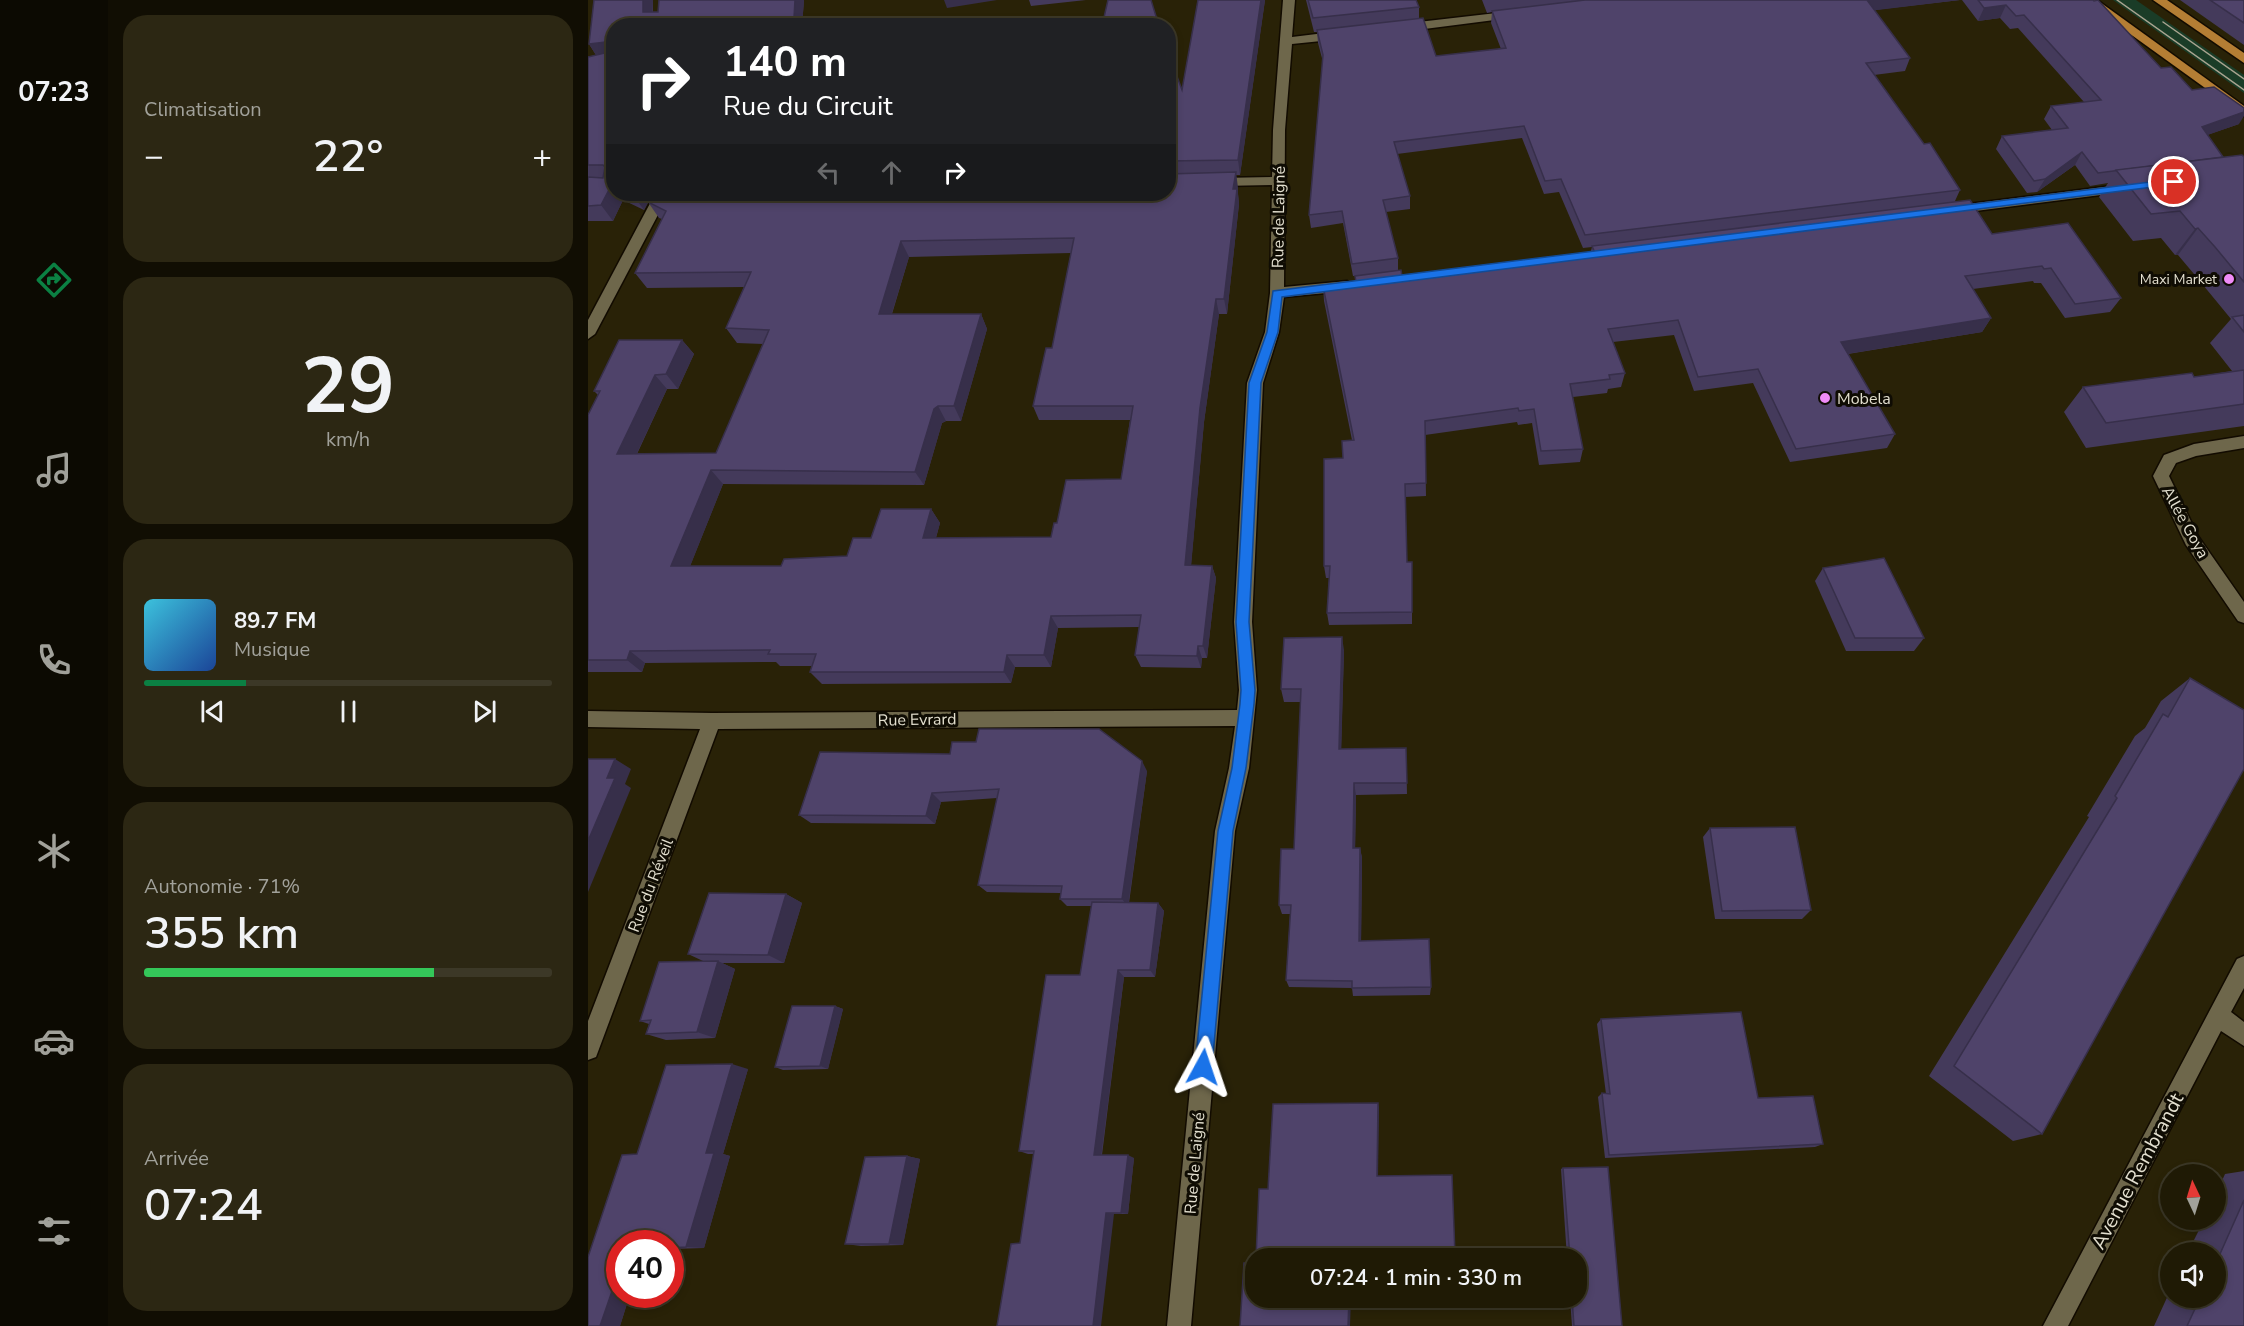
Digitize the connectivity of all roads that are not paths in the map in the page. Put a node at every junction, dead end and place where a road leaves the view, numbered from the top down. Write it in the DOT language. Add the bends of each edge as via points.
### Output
graph roads {
  1 [pos="1289,0"];
  2 [pos="2089,0"];
  3 [pos="2159,0"];
  4 [pos="1531,14"];
  5 [pos="1389,30"];
  6 [pos="1353,34"];
  7 [pos="1285,41"];
  8 [pos="2244,59"];
  9 [pos="2244,112"];
  10 [pos="1279,182"];
  11 [pos="1176,183"];
  12 [pos="2137,186"];
  13 [pos="658,201"];
  14 [pos="1935,212"];
  15 [pos="1364,284"];
  16 [pos="1277,293"];
  17 [pos="588,334"];
  18 [pos="2244,442"];
  19 [pos="2244,616"];
  20 [pos="1246,718"];
  21 [pos="588,719"];
  22 [pos="712,721"];
  23 [pos="2244,966"];
  24 [pos="2219,1016"];
  25 [pos="2244,1035"];
  26 [pos="588,1049"];
  27 [pos="1179,1326"];
  28 [pos="2055,1326"];
  1 -- 7 [label="street, Rue de Laigné"];
  2 -- 9 [label="main road"];
  3 -- 8 [label="main road"];
  4 -- 5 [label="street"];
  6 -- 7 [label="street"];
  7 -- 10 [label="street, Rue de Laigné"];
  10 -- 11 [label="street"];
  10 -- 16 [label="street, Rue de Laigné"];
  12 -- 14 [label="street"];
  13 -- 17 [label="street"];
  15 -- 16 [label="street"];
  16 -- 20 [label="street, Rue de Laigné" via="1272,332 1255,383 1243,622"];
  18 -- 19 [label="street, Allée Goya" via="2194,450 2170,459 2161,476 2192,540"];
  20 -- 22 [label="street, Rue Evrard"];
  20 -- 27 [label="street, Rue de Laigné" via="1225,831"];
  21 -- 22 [label="street, Rue Evrard"];
  22 -- 26 [label="street, Rue du Réveil"];
  23 -- 24 [label="street"];
  24 -- 25 [label="street"];
  24 -- 28 [label="street, Avenue Rembrandt"];
}
